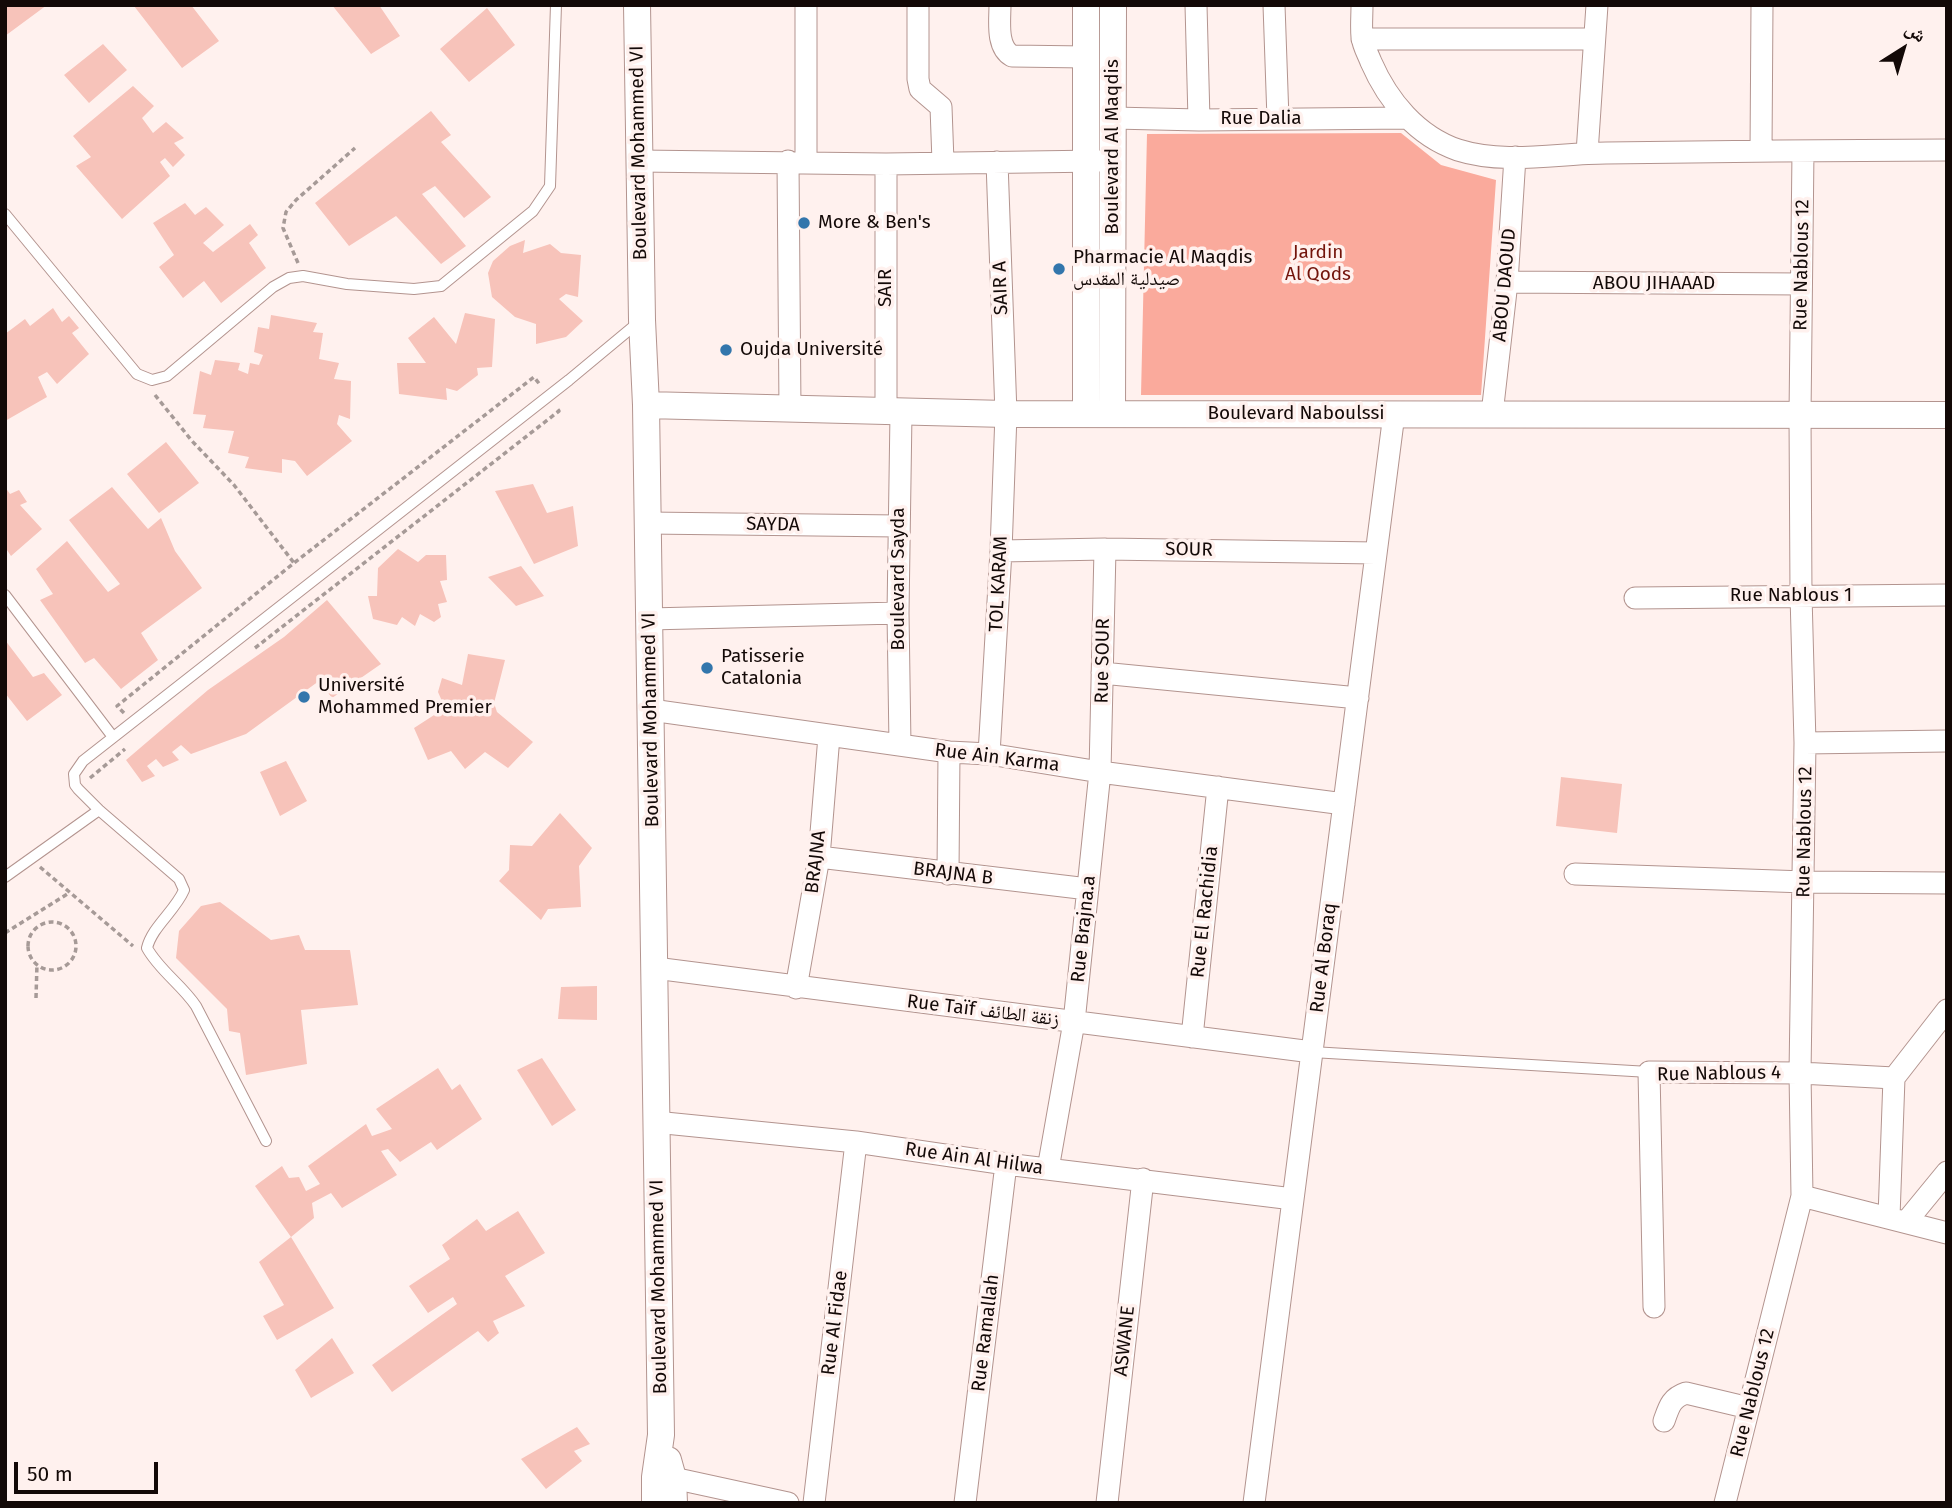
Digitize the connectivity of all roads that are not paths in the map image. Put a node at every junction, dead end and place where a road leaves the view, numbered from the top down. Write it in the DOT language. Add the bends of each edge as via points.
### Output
graph roads {
  1 [pos="556,5"];
  2 [pos="637,5"];
  3 [pos="806,5"];
  4 [pos="918,5"];
  5 [pos="1000,5"];
  6 [pos="1086,5"];
  7 [pos="1113,5"];
  8 [pos="1196,5"];
  9 [pos="1274,5"];
  10 [pos="1362,5"];
  11 [pos="1597,5"];
  12 [pos="1762,5"];
  13 [pos="1594,38"];
  14 [pos="1362,39"];
  15 [pos="1086,57"];
  16 [pos="1114,118"];
  17 [pos="1408,118"];
  18 [pos="1278,119"];
  19 [pos="1199,120"];
  20 [pos="1947,150"];
  21 [pos="1761,151"];
  22 [pos="1803,151"];
  23 [pos="1587,153"];
  24 [pos="1515,157"];
  25 [pos="639,161"];
  26 [pos="797,161"];
  27 [pos="1086,161"];
  28 [pos="1114,161"];
  29 [pos="943,162"];
  30 [pos="997,162"];
  31 [pos="886,164"];
  32 [pos="5,214"];
  33 [pos="1507,282"];
  34 [pos="1801,285"];
  35 [pos="642,320"];
  36 [pos="646,405"];
  37 [pos="790,410"];
  38 [pos="894,413"];
  39 [pos="1006,414"];
  40 [pos="1099,414"];
  41 [pos="1394,414"];
  42 [pos="1492,414"];
  43 [pos="1800,415"];
  44 [pos="1947,415"];
  45 [pos="648,523"];
  46 [pos="898,526"];
  47 [pos="1105,550"];
  48 [pos="1001,551"];
  49 [pos="1376,553"];
  50 [pos="5,595"];
  51 [pos="1801,595"];
  52 [pos="1947,595"];
  53 [pos="1635,598"];
  54 [pos="898,613"];
  55 [pos="649,619"];
  56 [pos="1102,673"];
  57 [pos="1357,698"];
  58 [pos="651,710"];
  59 [pos="829,736"];
  60 [pos="113,737"];
  61 [pos="1947,741"];
  62 [pos="1805,743"];
  63 [pos="900,745"];
  64 [pos="948,752"];
  65 [pos="989,754"];
  66 [pos="1100,772"];
  67 [pos="1218,788"];
  68 [pos="1344,804"];
  69 [pos="99,810"];
  70 [pos="819,857"];
  71 [pos="948,874"];
  72 [pos="1575,874"];
  73 [pos="5,877"];
  74 [pos="1805,882"];
  75 [pos="1947,883"];
  76 [pos="1088,889"];
  77 [pos="655,968"];
  78 [pos="796,988"];
  79 [pos="1947,1010"];
  80 [pos="1074,1022"];
  81 [pos="1192,1037"];
  82 [pos="1312,1052"];
  83 [pos="1649,1072"];
  84 [pos="1800,1073"];
  85 [pos="1894,1078"];
  86 [pos="655,1122"];
  87 [pos="266,1142"];
  88 [pos="856,1142"];
  89 [pos="1006,1164"];
  90 [pos="1048,1169"];
  91 [pos="1947,1172"];
  92 [pos="1143,1179"];
  93 [pos="1802,1196"];
  94 [pos="1293,1199"];
  95 [pos="1898,1220"];
  96 [pos="1947,1233"];
  97 [pos="1654,1307"];
  98 [pos="1749,1408"];
  99 [pos="1664,1421"];
  100 [pos="660,1494"];
  101 [pos="788,1503"];
  102 [pos="814,1503"];
  103 [pos="965,1503"];
  104 [pos="1107,1503"];
  105 [pos="1254,1503"];
  106 [pos="1725,1503"];
  1 -- 32 [label="lane" via="550,186 533,211 441,286 414,289 289,278 273,286 167,376 152,380 137,374"];
  2 -- 25 [label="street, Boulevard Mohammed VI"];
  3 -- 26 [label="street"];
  4 -- 29 [label="street" via="918,79 920,89 941,107"];
  5 -- 15 [label="street" via="1005,52 1012,56"];
  6 -- 15 [label="street, Boulevard Al Maqdis"];
  7 -- 16 [label="street, Boulevard Al Maqdis"];
  8 -- 19 [label="street"];
  9 -- 18 [label="street"];
  10 -- 14 [label="street"];
  11 -- 13 [label="street"];
  12 -- 21 [label="street"];
  13 -- 14 [label="street"];
  13 -- 23 [label="street"];
  14 -- 17 [label="street" via="1386,92"];
  15 -- 27 [label="street, Boulevard Al Maqdis"];
  16 -- 19 [label="street, Rue Dalia"];
  16 -- 28 [label="street, Boulevard Al Maqdis"];
  17 -- 18 [label="street, Rue Dalia"];
  17 -- 24 [label="street" via="1438,141 1460,150"];
  18 -- 19 [label="street, Rue Dalia"];
  20 -- 22 [label="street"];
  21 -- 22 [label="street"];
  21 -- 23 [label="street"];
  22 -- 34 [label="street, Rue Nablous 12"];
  23 -- 24 [label="street"];
  24 -- 33 [label="street, ABOU DAOUD"];
  25 -- 26 [label="street"];
  25 -- 35 [label="street, Boulevard Mohammed VI"];
  26 -- 31 [label="street"];
  26 -- 37 [label="street"];
  27 -- 28 [label="street"];
  27 -- 30 [label="street"];
  27 -- 40 [label="street, Boulevard Al Maqdis"];
  28 -- 40 [label="street, Boulevard Al Maqdis"];
  29 -- 30 [label="street"];
  29 -- 31 [label="street"];
  30 -- 39 [label="street, SAIR A"];
  31 -- 38 [label="street, SAIR"];
  33 -- 34 [label="street, ABOU JIHAAAD"];
  33 -- 42 [label="street, ABOU DAOUD"];
  34 -- 43 [label="street, Rue Nablous 12"];
  35 -- 36 [label="street, Boulevard Mohammed VI"];
  35 -- 60 [label="lane"];
  36 -- 37 [label="street, Boulevard Naboulssi"];
  36 -- 45 [label="street, Boulevard Mohammed VI"];
  37 -- 38 [label="street, Boulevard Naboulssi"];
  38 -- 39 [label="street, Boulevard Naboulssi"];
  38 -- 46 [label="street, Boulevard Sayda"];
  39 -- 40 [label="street, Boulevard Naboulssi"];
  39 -- 48 [label="street, TOL KARAM"];
  40 -- 41 [label="street, Boulevard Naboulssi"];
  41 -- 42 [label="street, Boulevard Naboulssi"];
  41 -- 49 [label="street, Rue Al Boraq"];
  42 -- 43 [label="street, Boulevard Naboulssi"];
  43 -- 44 [label="street, Boulevard Naboulssi"];
  43 -- 51 [label="street, Rue Nablous 12"];
  45 -- 46 [label="street, SAYDA"];
  45 -- 55 [label="street, Boulevard Mohammed VI"];
  46 -- 54 [label="street, Boulevard Sayda"];
  47 -- 48 [label="street, SOUR"];
  47 -- 49 [label="street, SOUR"];
  47 -- 56 [label="street, Rue SOUR"];
  48 -- 65 [label="street, TOL KARAM"];
  49 -- 57 [label="street, Rue Al Boraq"];
  50 -- 60 [label="lane"];
  51 -- 52 [label="street, Rue Nablous 1"];
  51 -- 53 [label="street, Rue Nablous 1"];
  51 -- 62 [label="street, Rue Nablous 12"];
  54 -- 55 [label="street"];
  54 -- 63 [label="street, Boulevard Sayda"];
  55 -- 58 [label="street, Boulevard Mohammed VI"];
  56 -- 57 [label="street"];
  56 -- 66 [label="street, Rue SOUR"];
  57 -- 68 [label="street, Rue Al Boraq"];
  58 -- 59 [label="street, Rue Ain Karma"];
  58 -- 77 [label="street, Boulevard Mohammed VI"];
  59 -- 63 [label="street, Rue Ain Karma"];
  59 -- 70 [label="street, BRAJNA"];
  60 -- 69 [label="lane" via="79,764 74,774 75,785"];
  61 -- 62 [label="street"];
  62 -- 74 [label="street, Rue Nablous 12"];
  63 -- 64 [label="street, Rue Ain Karma"];
  64 -- 65 [label="street, Rue Ain Karma"];
  64 -- 71 [label="street"];
  65 -- 66 [label="street, Rue Ain Karma"];
  66 -- 67 [label="street, Rue Ain Karma"];
  66 -- 76 [label="street, Rue Brajna.a"];
  67 -- 68 [label="street, Rue Ain Karma"];
  67 -- 81 [label="street, Rue El Rachidia"];
  68 -- 82 [label="street, Rue Al Boraq"];
  69 -- 73 [label="lane"];
  69 -- 87 [label="lane" via="184,890 147,948 196,1006"];
  70 -- 71 [label="street, BRAJNA B"];
  70 -- 78 [label="street, BRAJNA"];
  71 -- 76 [label="street, BRAJNA B"];
  72 -- 74 [label="street"];
  74 -- 75 [label="street"];
  74 -- 84 [label="street, Rue Nablous 12"];
  76 -- 80 [label="street, Rue Brajna.a"];
  77 -- 78 [label="street, Rue Taïf زنقة الطائف"];
  77 -- 86 [label="street, Boulevard Mohammed VI"];
  78 -- 80 [label="street, Rue Taïf زنقة الطائف"];
  79 -- 85 [label="street"];
  80 -- 81 [label="street, Rue Taïf زنقة الطائف"];
  80 -- 90 [label="street, Rue Brajna.a"];
  81 -- 82 [label="street, Rue Taïf زنقة الطائف"];
  82 -- 83 [label="lane"];
  82 -- 94 [label="street, Rue Al Boraq"];
  83 -- 84 [label="street, Rue Nablous 4"];
  83 -- 97 [label="street, Rue Nablous 4"];
  84 -- 85 [label="street, Rue Nablous 4"];
  84 -- 93 [label="street, Rue Nablous 12"];
  85 -- 95 [label="street"];
  86 -- 88 [label="street, Rue Ain Al Hilwa"];
  86 -- 100 [label="street, Boulevard Mohammed VI"];
  88 -- 89 [label="street, Rue Ain Al Hilwa"];
  88 -- 102 [label="street, Rue Al Fidae"];
  89 -- 90 [label="street, Rue Ain Al Hilwa"];
  89 -- 103 [label="street, Rue Ramallah"];
  90 -- 92 [label="street, Rue Ain Al Hilwa"];
  91 -- 95 [label="street"];
  92 -- 94 [label="street, Rue Ain Al Hilwa"];
  92 -- 104 [label="street, ASWANE"];
  93 -- 95 [label="street"];
  93 -- 98 [label="street, Rue Nablous 12"];
  94 -- 105 [label="street, Rue Al Boraq"];
  95 -- 96 [label="street"];
  98 -- 99 [label="street" via="1686,1393 1671,1401"];
  98 -- 106 [label="street, Rue Nablous 12"];
  100 -- 101 [label="street"];
}
